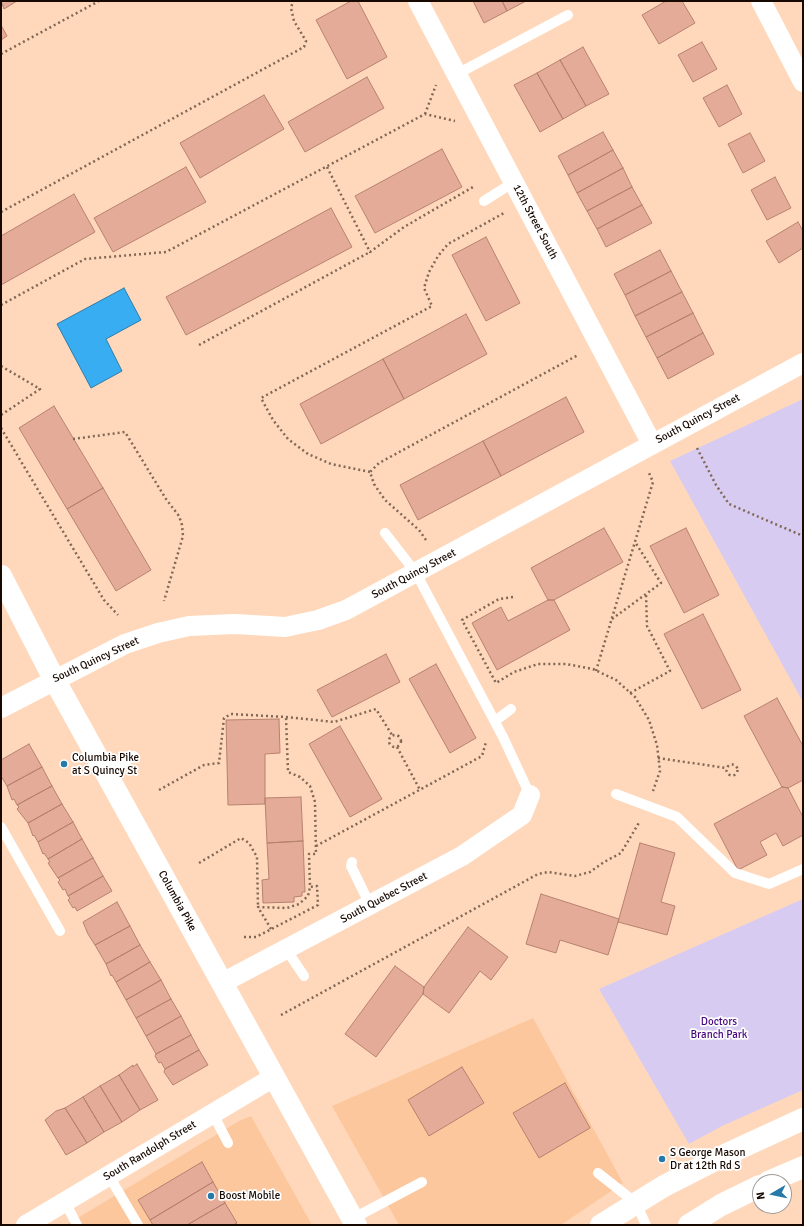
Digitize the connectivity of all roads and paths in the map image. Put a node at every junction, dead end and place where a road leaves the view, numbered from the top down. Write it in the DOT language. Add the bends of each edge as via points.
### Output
graph roads {
  1 [pos="99,1"];
  2 [pos="293,1"];
  3 [pos="418,1"];
  4 [pos="761,1"];
  5 [pos="568,15"];
  6 [pos="1,54"];
  7 [pos="457,74"];
  8 [pos="803,82"];
  9 [pos="436,85"];
  10 [pos="425,114"];
  11 [pos="455,121"];
  12 [pos="327,167"];
  13 [pos="514,182"];
  14 [pos="479,184"];
  15 [pos="484,201"];
  16 [pos="1,212"];
  17 [pos="504,213"];
  18 [pos="370,252"];
  19 [pos="1,305"];
  20 [pos="199,345"];
  21 [pos="578,355"];
  22 [pos="803,363"];
  23 [pos="1,366"];
  24 [pos="1,415"];
  25 [pos="1,428"];
  26 [pos="73,439"];
  27 [pos="652,444"];
  28 [pos="697,448"];
  29 [pos="370,472"];
  30 [pos="649,473"];
  31 [pos="385,533"];
  32 [pos="803,536"];
  33 [pos="426,540"];
  34 [pos="635,542"];
  35 [pos="416,573"];
  36 [pos="1,576"];
  37 [pos="646,594"];
  38 [pos="164,601"];
  39 [pos="118,615"];
  40 [pos="611,619"];
  41 [pos="596,671"];
  42 [pos="54,679"];
  43 [pos="630,693"];
  44 [pos="1,708"];
  45 [pos="511,709"];
  46 [pos="286,717"];
  47 [pos="494,721"];
  48 [pos="392,735"];
  49 [pos="486,740"];
  50 [pos="396,747"];
  51 [pos="134,756"];
  52 [pos="658,758"];
  53 [pos="726,768"];
  54 [pos="106,773"];
  55 [pos="159,790"];
  56 [pos="420,790"];
  57 [pos="616,794"];
  58 [pos="530,795"];
  59 [pos="1,827"];
  60 [pos="316,846"];
  61 [pos="352,862"];
  62 [pos="199,863"];
  63 [pos="803,869"];
  64 [pos="310,887"];
  65 [pos="370,905"];
  66 [pos="258,908"];
  67 [pos="271,929"];
  68 [pos="60,931"];
  69 [pos="244,937"];
  70 [pos="286,949"];
  71 [pos="304,976"];
  72 [pos="222,983"];
  73 [pos="274,1077"];
  74 [pos="213,1114"];
  75 [pos="803,1119"];
  76 [pos="228,1143"];
  77 [pos="803,1167"];
  78 [pos="598,1173"];
  79 [pos="787,1174"];
  80 [pos="109,1176"];
  81 [pos="422,1182"];
  82 [pos="752,1190"];
  83 [pos="65,1202"];
  84 [pos="636,1203"];
  85 [pos="354,1222"];
  86 [pos="26,1225"];
  87 [pos="77,1225"];
  88 [pos="138,1225"];
  89 [pos="601,1225"];
  90 [pos="646,1225"];
  91 [pos="689,1225"];
  1 -- 6 [label="path"];
  2 -- 16 [label="path" via="290,8 294,21 306,41 304,48"];
  3 -- 7 [label="street, 12th Street South"];
  4 -- 8 [label="street"];
  5 -- 7 [label="lane"];
  7 -- 13 [label="street, 12th Street South"];
  9 -- 10 [label="path"];
  10 -- 11 [label="path"];
  10 -- 12 [label="path"];
  12 -- 18 [label="path"];
  12 -- 19 [label="path" via="166,252 85,259"];
  13 -- 15 [label="lane"];
  13 -- 27 [label="street, 12th Street South"];
  14 -- 18 [label="path" via="404,227"];
  17 -- 29 [label="path" via="448,244 438,256 424,288 432,306 261,398 288,439 308,454 331,464"];
  18 -- 20 [label="path"];
  21 -- 29 [label="path" via="378,463"];
  22 -- 27 [label="street, South Quincy Street"];
  23 -- 24 [label="path" via="40,389"];
  25 -- 39 [label="path" via="104,600"];
  26 -- 38 [label="path" via="125,432 179,516 183,536"];
  27 -- 35 [label="street, South Quincy Street"];
  28 -- 32 [label="path" via="729,504"];
  29 -- 33 [label="path" via="374,484 385,500 419,530"];
  30 -- 34 [label="path" via="653,482"];
  31 -- 35 [label="lane"];
  34 -- 37 [label="path" via="661,583"];
  34 -- 40 [label="path"];
  35 -- 42 [label="street, South Quincy Street" via="346,610 318,620 286,627 189,626 125,644"];
  35 -- 47 [label="lane"];
  36 -- 42 [label="main road, Columbia Pike"];
  37 -- 40 [label="path"];
  37 -- 43 [label="path" via="647,626 670,671"];
  40 -- 41 [label="path"];
  42 -- 44 [label="street, South Quincy Street"];
  42 -- 54 [label="main road, Columbia Pike"];
  45 -- 47 [label="lane"];
  46 -- 48 [label="path" via="334,722 376,709"];
  46 -- 55 [label="path" via="231,714 224,718 219,763 204,765"];
  46 -- 60 [label="path" via="288,772 300,777 310,786 315,802"];
  47 -- 58 [label="lane"];
  48 -- 50 [label="path" via="389,744"];
  48 -- 50 [label="path" via="400,738 401,742"];
  49 -- 56 [label="path" via="482,756"];
  50 -- 56 [label="path"];
  51 -- 54 [label="lane"];
  52 -- 53 [label="path"];
  53 -- 53 [label="path" via="734,764 738,772 731,775"];
  54 -- 72 [label="main road, Columbia Pike"];
  56 -- 60 [label="path"];
  57 -- 63 [label="lane" via="676,817 736,873 769,884"];
  58 -- 65 [label="street, South Quebec Street" via="522,815 462,856"];
  59 -- 68 [label="lane"];
  60 -- 64 [label="path" via="316,854 309,854"];
  61 -- 65 [label="lane" via="351,866"];
  62 -- 66 [label="path" via="241,838 249,843 257,857"];
  64 -- 66 [label="path" via="308,896 299,904 287,908"];
  64 -- 67 [label="path" via="317,886 318,904"];
  65 -- 70 [label="street, South Quebec Street"];
  66 -- 67 [label="path"];
  67 -- 69 [label="path" via="256,937"];
  70 -- 71 [label="lane"];
  70 -- 72 [label="street, South Quebec Street"];
  72 -- 73 [label="main road, Columbia Pike"];
  73 -- 74 [label="street, South Randolph Street"];
  73 -- 85 [label="main road, Columbia Pike"];
  74 -- 76 [label="lane"];
  74 -- 80 [label="street, South Randolph Street"];
  75 -- 84 [label="main road" via="727,1154"];
  77 -- 79 [label="main road"];
  78 -- 84 [label="lane"];
  80 -- 83 [label="street, South Randolph Street"];
  80 -- 88 [label="lane"];
  81 -- 85 [label="lane"];
  82 -- 91 [label="main road"];
  83 -- 86 [label="street, South Randolph Street"];
  83 -- 87 [label="lane"];
  84 -- 89 [label="main road"];
  84 -- 90 [label="lane"];
}
